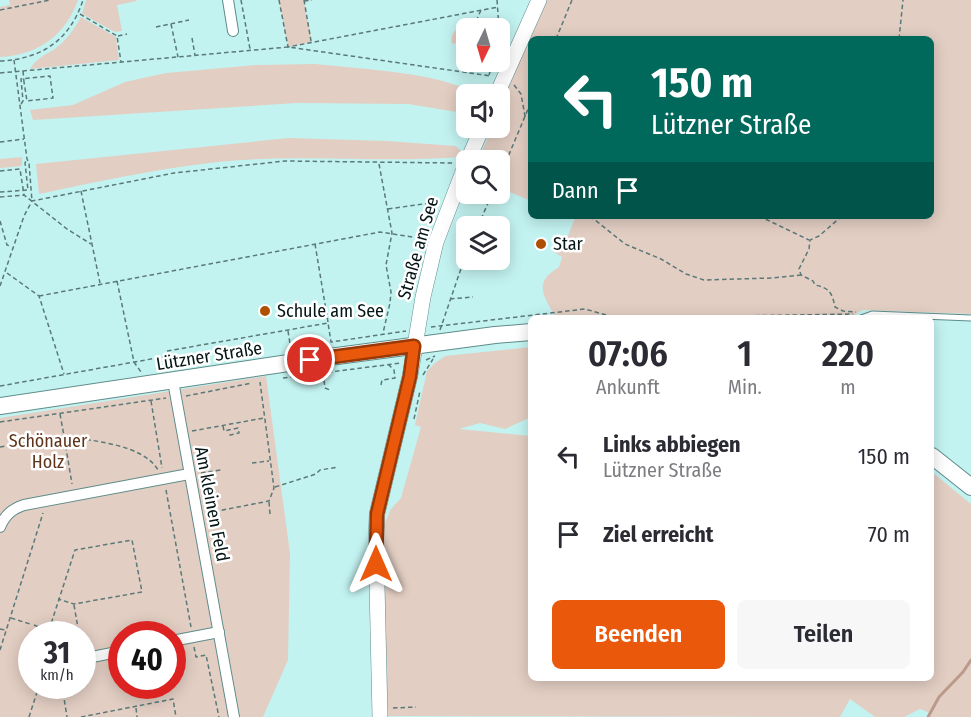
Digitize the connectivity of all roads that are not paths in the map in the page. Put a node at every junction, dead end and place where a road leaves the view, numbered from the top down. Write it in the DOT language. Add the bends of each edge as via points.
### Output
graph roads {
  1 [pos="228,0"];
  2 [pos="538,0"];
  3 [pos="233,31"];
  4 [pos="501,84"];
  5 [pos="456,186"];
  6 [pos="869,315"];
  7 [pos="897,315"];
  8 [pos="934,317"];
  9 [pos="971,318"];
  10 [pos="528,332"];
  11 [pos="414,346"];
  12 [pos="174,389"];
  13 [pos="0,406"];
  14 [pos="934,458"];
  15 [pos="189,474"];
  16 [pos="971,487"];
  17 [pos="0,526"];
  18 [pos="219,632"];
  19 [pos="186,638"];
  20 [pos="380,712"];
  21 [pos="234,717"];
  1 -- 3 [label="street"];
  2 -- 4 [label="street"];
  5 -- 11 [label="street, Straße am See" via="436,242"];
  6 -- 7 [label="lane"];
  8 -- 9 [label="lane"];
  10 -- 11 [label="main road, Lützner Straße"];
  11 -- 12 [label="main road, Lützner Straße"];
  11 -- 20 [label="street, Straße am See" via="377,514"];
  12 -- 13 [label="main road, Lützner Straße"];
  12 -- 15 [label="street, Am kleinen Feld"];
  14 -- 16 [label="main road"];
  15 -- 17 [label="street" via="14,508"];
  15 -- 18 [label="street, Am kleinen Feld"];
  18 -- 19 [label="street"];
  18 -- 21 [label="street, Am kleinen Feld"];
}
